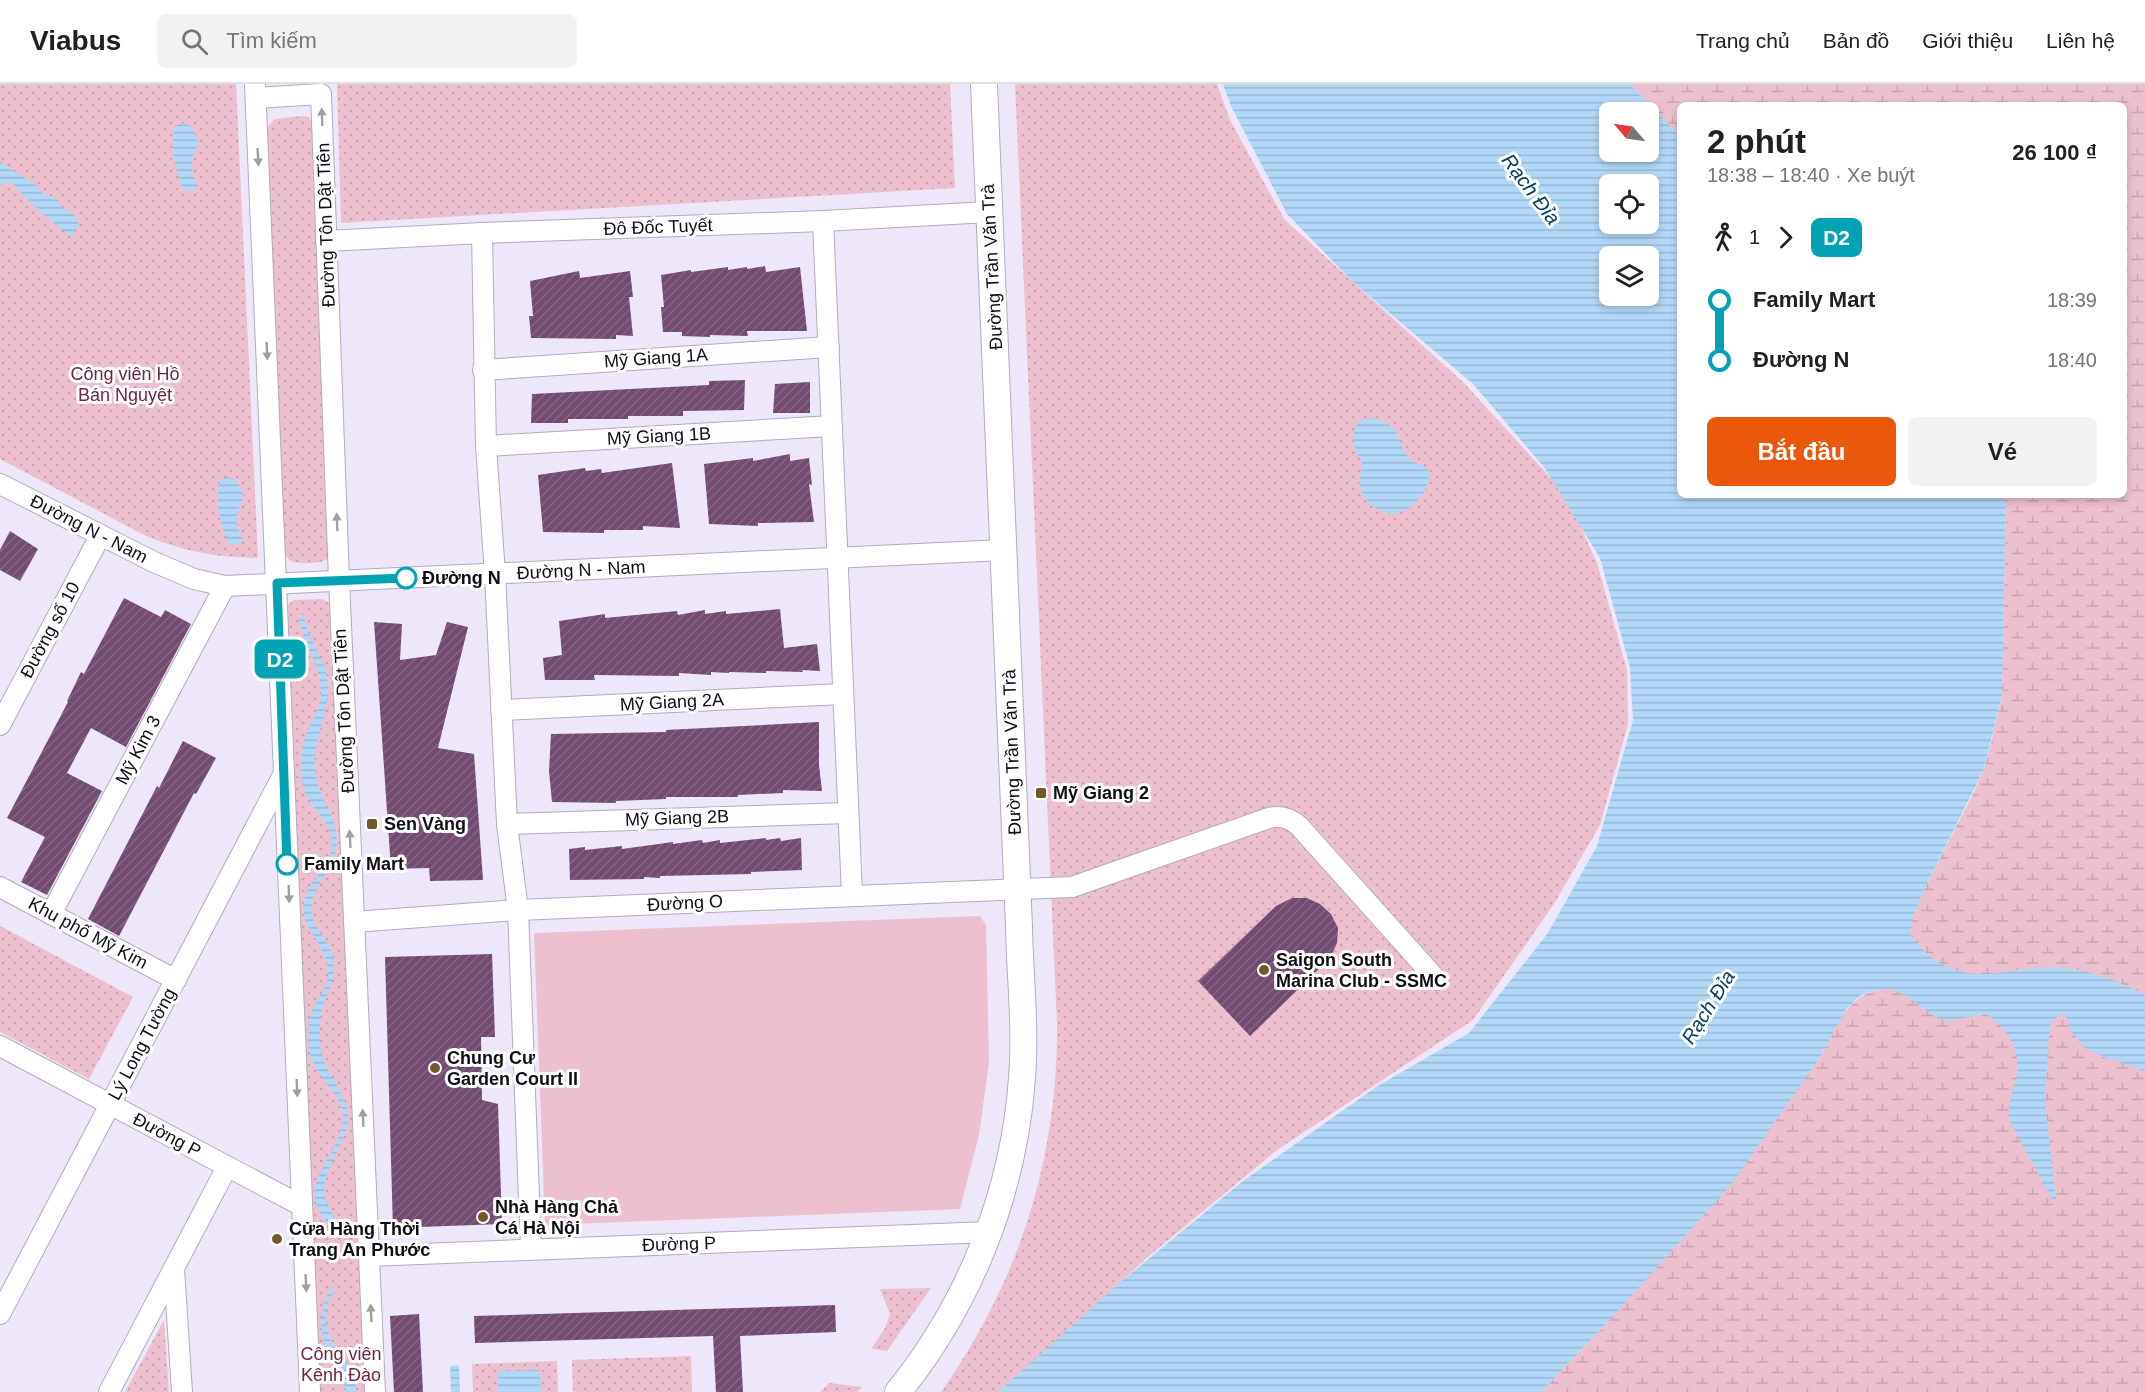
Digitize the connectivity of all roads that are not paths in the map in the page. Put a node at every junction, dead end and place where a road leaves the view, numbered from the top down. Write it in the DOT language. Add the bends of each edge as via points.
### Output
graph roads {
  1 [pos="984,84"];
  2 [pos="255,91"];
  3 [pos="989,212"];
  4 [pos="824,221"];
  5 [pos="482,233"];
  6 [pos="326,241"];
  7 [pos="829,347"];
  8 [pos="483,370"];
  9 [pos="832,426"];
  10 [pos="486,446"];
  11 [pos="0,484"];
  12 [pos="99,536"];
  13 [pos="1004,550"];
  14 [pos="838,559"];
  15 [pos="495,574"];
  16 [pos="339,580"];
  17 [pos="277,583"];
  18 [pos="225,586"];
  19 [pos="843,694"];
  20 [pos="501,710"];
  21 [pos="0,725"];
  22 [pos="284,775"];
  23 [pos="848,813"];
  24 [pos="507,824"];
  25 [pos="0,887"];
  26 [pos="1018,890"];
  27 [pos="852,895"];
  28 [pos="518,910"];
  29 [pos="51,914"];
  30 [pos="354,922"];
  31 [pos="176,980"];
  32 [pos="1437,980"];
  33 [pos="0,1046"];
  34 [pos="110,1105"];
  35 [pos="227,1167"];
  36 [pos="302,1206"];
  37 [pos="990,1232"];
  38 [pos="531,1249"];
  39 [pos="369,1256"];
  40 [pos="174,1269"];
  41 [pos="0,1314"];
  42 [pos="109,1392"];
  43 [pos="182,1392"];
  44 [pos="310,1392"];
  45 [pos="375,1392"];
  46 [pos="898,1392"];
  1 -- 3 [label="main road, Đường Trần Văn Trà"];
  6 -- 2 [label="street, Đường Tôn Dật Tiên, one-way" via="321,94"];
  2 -- 17 [label="street, Đường Tôn Dật Tiên, one-way"];
  3 -- 4 [label="street, Đô Đốc Tuyết"];
  3 -- 13 [label="main road, Đường Trần Văn Trà"];
  4 -- 5 [label="street, Đô Đốc Tuyết"];
  4 -- 7 [label="street"];
  5 -- 6 [label="street, Đô Đốc Tuyết"];
  5 -- 8 [label="street"];
  16 -- 6 [label="street, Đường Tôn Dật Tiên, one-way"];
  7 -- 8 [label="street, Mỹ Giang 1A"];
  7 -- 9 [label="street"];
  8 -- 10 [label="street"];
  9 -- 10 [label="street, Mỹ Giang 1B"];
  9 -- 14 [label="street"];
  10 -- 15 [label="street"];
  11 -- 12 [label="street, Đường N - Nam"];
  12 -- 18 [label="street, Đường N - Nam" via="180,574"];
  12 -- 21 [label="street, Đường số 10"];
  13 -- 14 [label="street, Đường N - Nam"];
  13 -- 26 [label="main road, Đường Trần Văn Trà"];
  14 -- 15 [label="street, Đường N - Nam"];
  14 -- 19 [label="street"];
  15 -- 16 [label="street, Đường N - Nam"];
  15 -- 20 [label="street"];
  16 -- 17 [label="street, Đường N - Nam"];
  30 -- 16 [label="street, Đường Tôn Dật Tiên, one-way"];
  17 -- 18 [label="street, Đường N - Nam"];
  17 -- 22 [label="street, Đường Tôn Dật Tiên"];
  18 -- 29 [label="street, Mỹ Kim 3"];
  19 -- 20 [label="street, Mỹ Giang 2A"];
  19 -- 23 [label="street"];
  20 -- 24 [label="street"];
  22 -- 31 [label="street, Lý Long Tường"];
  22 -- 36 [label="street, Đường Tôn Dật Tiên, one-way"];
  23 -- 24 [label="street, Mỹ Giang 2B"];
  23 -- 27 [label="street"];
  24 -- 28 [label="street"];
  25 -- 29 [label="street, Khu phố Mỹ Kim"];
  26 -- 27 [label="street, Đường O"];
  26 -- 32 [label="street, Đường O" via="1072,887 1269,818 1285,817 1299,826"];
  26 -- 37 [label="main road, Đường Trần Văn Trà" via="1022,1077 1013,1148"];
  27 -- 28 [label="street, Đường O"];
  28 -- 30 [label="street, Đường O"];
  28 -- 38 [label="street"];
  29 -- 31 [label="street, Khu phố Mỹ Kim"];
  39 -- 30 [label="street, Đường Tôn Dật Tiên, one-way"];
  31 -- 34 [label="street, Lý Long Tường"];
  33 -- 34 [label="street, Đường P"];
  34 -- 35 [label="street, Đường P"];
  34 -- 41 [label="street, Lý Long Tường"];
  35 -- 36 [label="street, Đường P"];
  35 -- 40 [label="street"];
  36 -- 44 [label="street, Đường Tôn Dật Tiên, one-way"];
  37 -- 38 [label="street, Đường P"];
  37 -- 46 [label="main road, Đường Trần Văn Trà" via="940,1333"];
  38 -- 39 [label="street, Đường P"];
  45 -- 39 [label="street, Đường Tôn Dật Tiên, one-way"];
  40 -- 42 [label="street"];
  40 -- 43 [label="street"];
}
